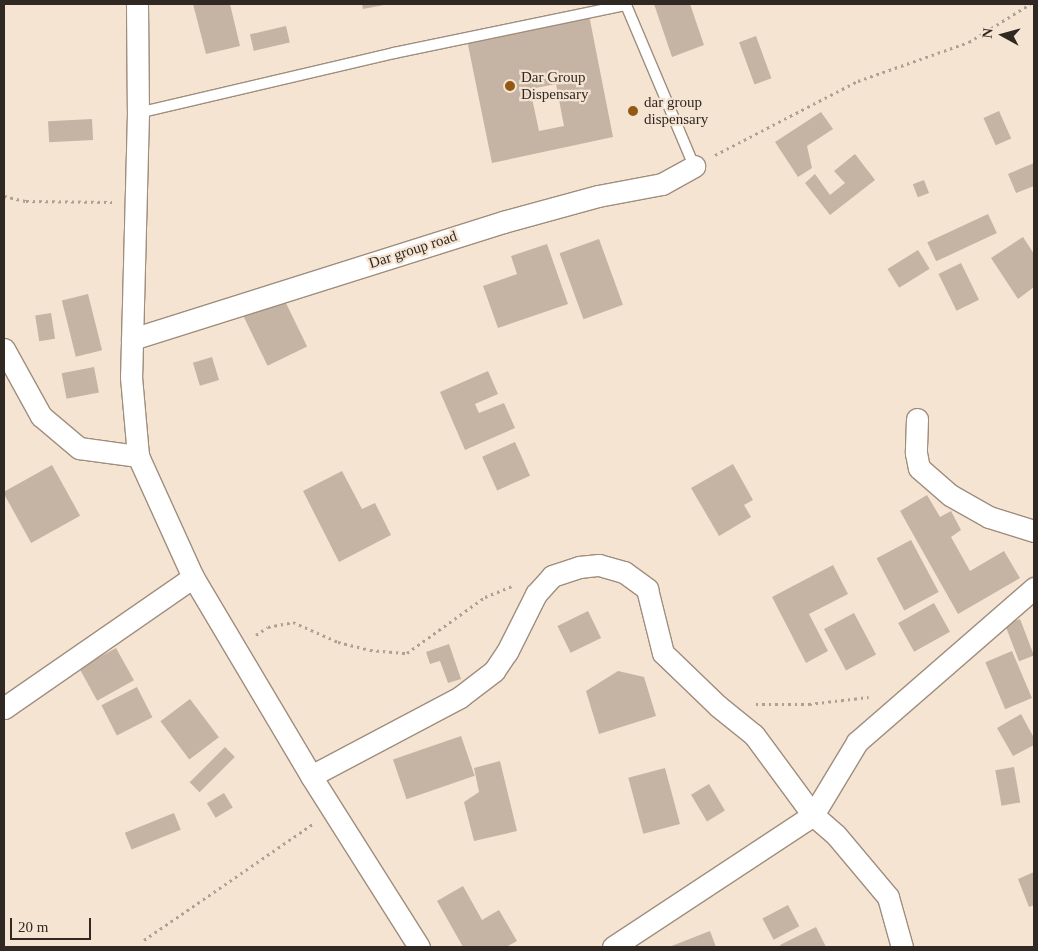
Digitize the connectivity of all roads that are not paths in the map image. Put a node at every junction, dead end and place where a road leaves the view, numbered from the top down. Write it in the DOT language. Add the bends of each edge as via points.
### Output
graph roads {
  1 [pos="137,4"];
  2 [pos="625,4"];
  3 [pos="138,113"];
  4 [pos="694,166"];
  5 [pos="132,339"];
  6 [pos="4,349"];
  7 [pos="917,419"];
  8 [pos="138,456"];
  9 [pos="1034,531"];
  10 [pos="193,578"];
  11 [pos="1034,588"];
  12 [pos="4,708"];
  13 [pos="311,776"];
  14 [pos="813,815"];
  15 [pos="419,947"];
  16 [pos="613,947"];
  17 [pos="902,947"];
  1 -- 3 [label="street"];
  2 -- 3 [label="lane" via="394,53"];
  2 -- 4 [label="lane"];
  3 -- 5 [label="street"];
  4 -- 5 [label="street, Dar group road" via="662,184 598,196 503,222"];
  5 -- 8 [label="street" via="131,377"];
  6 -- 8 [label="street" via="41,416 79,448"];
  7 -- 9 [label="street" via="919,468 950,495 989,517"];
  8 -- 10 [label="street"];
  10 -- 12 [label="street"];
  10 -- 13 [label="street"];
  11 -- 14 [label="street" via="857,742"];
  13 -- 14 [label="street" via="460,697 494,671 511,646 536,594 552,576 579,567 599,566 624,572 647,589 663,652 718,706 754,735"];
  13 -- 15 [label="street"];
  14 -- 16 [label="street"];
  14 -- 17 [label="street" via="836,835 888,897"];
}
